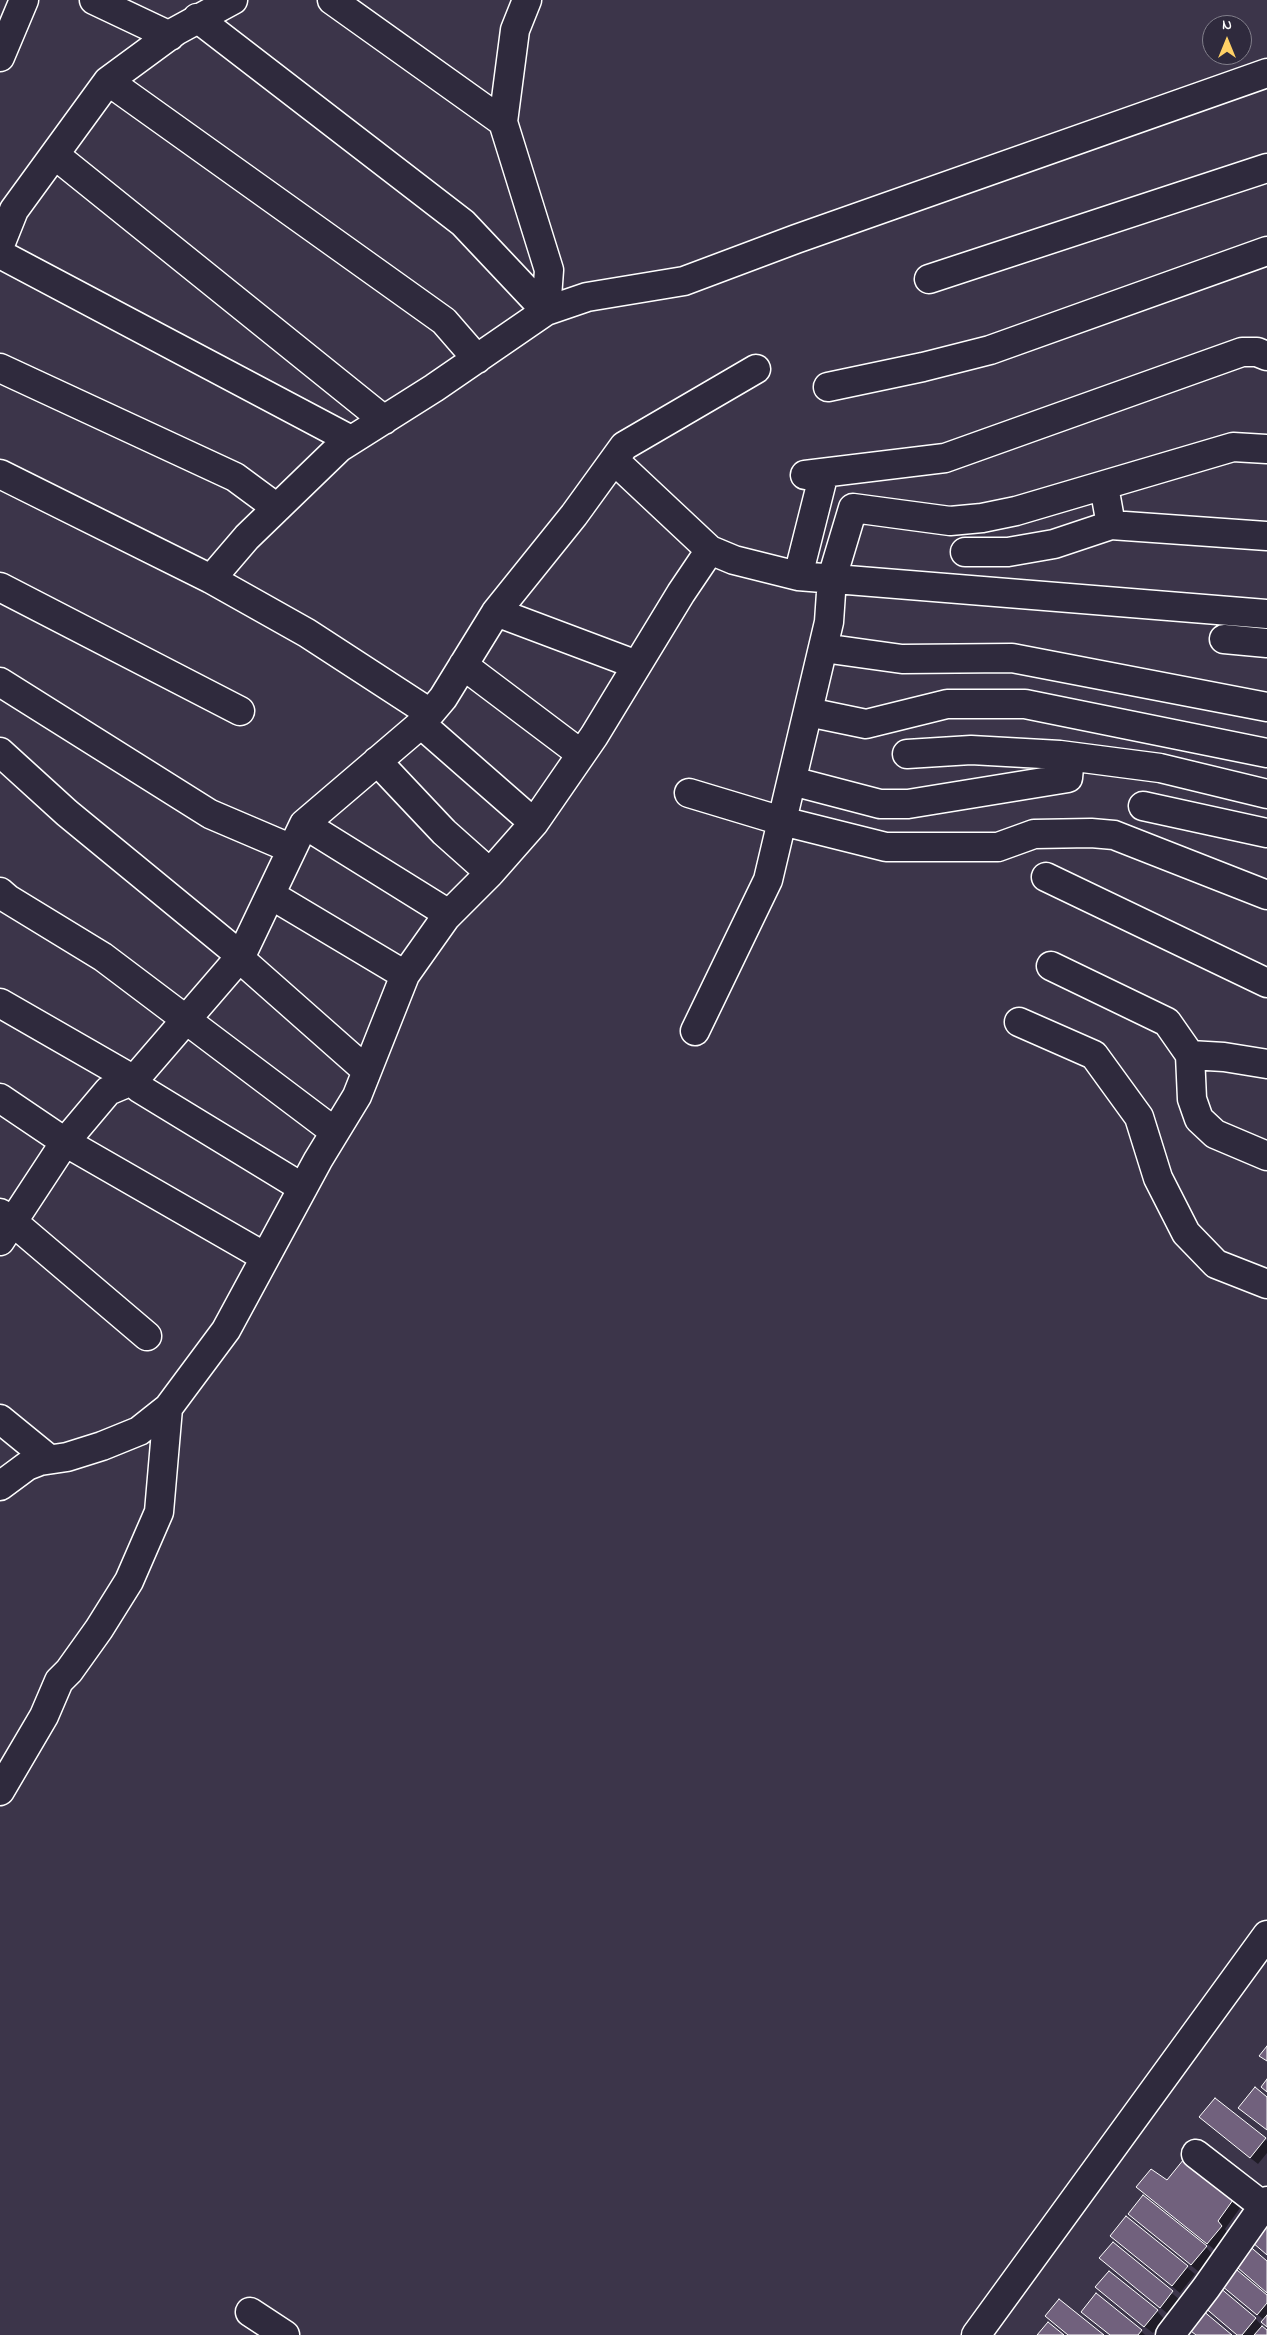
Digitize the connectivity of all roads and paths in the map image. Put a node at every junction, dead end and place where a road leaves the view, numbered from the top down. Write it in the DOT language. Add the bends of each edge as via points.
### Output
graph roads {
  1 [pos="24,0"];
  2 [pos="94,0"];
  3 [pos="233,0"];
  4 [pos="332,0"];
  5 [pos="527,0"];
  6 [pos="197,18"];
  7 [pos="170,36"];
  8 [pos="0,57"];
  9 [pos="1267,73"];
  10 [pos="108,81"];
  11 [pos="503,122"];
  12 [pos="55,155"];
  13 [pos="1267,168"];
  14 [pos="0,245"];
  15 [pos="1267,251"];
  16 [pos="0,254"];
  17 [pos="929,279"];
  18 [pos="546,311"];
  19 [pos="1267,356"];
  20 [pos="477,358"];
  21 [pos="0,368"];
  22 [pos="756,369"];
  23 [pos="828,387"];
  24 [pos="384,420"];
  25 [pos="352,440"];
  26 [pos="1267,449"];
  27 [pos="614,460"];
  28 [pos="0,474"];
  29 [pos="1104,486"];
  30 [pos="277,508"];
  31 [pos="1111,525"];
  32 [pos="1267,536"];
  33 [pos="710,550"];
  34 [pos="965,552"];
  35 [pos="798,576"];
  36 [pos="832,578"];
  37 [pos="212,579"];
  38 [pos="0,586"];
  39 [pos="496,612"];
  40 [pos="1267,614"];
  41 [pos="1224,639"];
  42 [pos="1267,643"];
  43 [pos="823,648"];
  44 [pos="464,665"];
  45 [pos="637,665"];
  46 [pos="0,682"];
  47 [pos="1267,707"];
  48 [pos="240,711"];
  49 [pos="808,712"];
  50 [pos="426,718"];
  51 [pos="0,752"];
  52 [pos="1267,753"];
  53 [pos="582,754"];
  54 [pos="907,754"];
  55 [pos="1070,757"];
  56 [pos="377,761"];
  57 [pos="1145,766"];
  58 [pos="792,781"];
  59 [pos="689,794"];
  60 [pos="1267,794"];
  61 [pos="1143,806"];
  62 [pos="782,821"];
  63 [pos="534,823"];
  64 [pos="304,824"];
  65 [pos="1267,833"];
  66 [pos="1140,844"];
  67 [pos="292,849"];
  68 [pos="490,873"];
  69 [pos="1046,877"];
  70 [pos="0,892"];
  71 [pos="271,895"];
  72 [pos="1267,895"];
  73 [pos="446,917"];
  74 [pos="243,960"];
  75 [pos="1051,966"];
  76 [pos="405,975"];
  77 [pos="1267,983"];
  78 [pos="0,1003"];
  79 [pos="185,1020"];
  80 [pos="1019,1022"];
  81 [pos="695,1031"];
  82 [pos="1190,1055"];
  83 [pos="1267,1064"];
  84 [pos="367,1071"];
  85 [pos="136,1084"];
  86 [pos="0,1098"];
  87 [pos="335,1132"];
  88 [pos="65,1142"];
  89 [pos="1267,1156"];
  90 [pos="303,1188"];
  91 [pos="4,1225"];
  92 [pos="265,1258"];
  93 [pos="1267,1284"];
  94 [pos="147,1336"];
  95 [pos="168,1408"];
  96 [pos="0,1419"];
  97 [pos="49,1459"];
  98 [pos="0,1486"];
  99 [pos="0,1791"];
  100 [pos="1267,1935"];
  101 [pos="1196,2154"];
  102 [pos="1266,2205"];
  103 [pos="250,2312"];
  104 [pos="285,2335"];
  105 [pos="976,2335"];
  106 [pos="1170,2335"];
  1 -- 8 [label="street"];
  2 -- 7 [label="street"];
  3 -- 6 [label="street"];
  4 -- 11 [label="street"];
  5 -- 11 [label="street" via="515,30"];
  6 -- 7 [label="street"];
  6 -- 18 [label="street" via="462,223"];
  7 -- 10 [label="street"];
  9 -- 18 [label="street" via="684,281 587,297"];
  10 -- 12 [label="street"];
  10 -- 20 [label="street" via="444,320"];
  11 -- 18 [label="street" via="549,270"];
  12 -- 14 [label="street" via="14,210"];
  12 -- 24 [label="street"];
  13 -- 17 [label="street"];
  15 -- 23 [label="street" via="990,350"];
  16 -- 25 [label="street"];
  18 -- 20 [label="street"];
  19 -- 35 [label="street" via="1242,352 944,458 814,474"];
  20 -- 24 [label="street"];
  21 -- 30 [label="street" via="235,477"];
  22 -- 27 [label="street" via="624,446"];
  24 -- 25 [label="street"];
  25 -- 30 [label="street" via="339,448"];
  26 -- 29 [label="street" via="1233,447"];
  27 -- 33 [label="street"];
  27 -- 39 [label="street"];
  28 -- 37 [label="street"];
  29 -- 31 [label="street"];
  29 -- 36 [label="street" via="1016,511 950,521 853,508"];
  30 -- 37 [label="street" via="247,537"];
  31 -- 32 [label="street"];
  31 -- 34 [label="street" via="1054,544 1008,552"];
  33 -- 35 [label="street" via="734,560"];
  33 -- 45 [label="street"];
  35 -- 36 [label="street"];
  36 -- 40 [label="street"];
  36 -- 43 [label="street" via="829,622"];
  37 -- 50 [label="street" via="308,633"];
  38 -- 48 [label="street"];
  39 -- 44 [label="street"];
  39 -- 45 [label="street"];
  41 -- 42 [label="street"];
  43 -- 47 [label="street" via="902,659 1012,658"];
  43 -- 49 [label="street"];
  44 -- 50 [label="street"];
  44 -- 53 [label="street"];
  45 -- 53 [label="street"];
  46 -- 67 [label="street" via="210,814"];
  49 -- 52 [label="street" via="866,724 947,704 1025,704"];
  49 -- 58 [label="street"];
  50 -- 56 [label="street"];
  50 -- 63 [label="street"];
  51 -- 74 [label="street" via="67,813"];
  53 -- 63 [label="street"];
  54 -- 55 [label="street" via="971,750"];
  55 -- 57 [label="street"];
  55 -- 58 [label="street" via="1068,778 908,804 880,804"];
  56 -- 64 [label="street"];
  56 -- 68 [label="street" via="444,832"];
  57 -- 60 [label="street"];
  57 -- 61 [label="street"];
  58 -- 62 [label="street"];
  59 -- 62 [label="street"];
  61 -- 65 [label="street"];
  61 -- 66 [label="street"];
  62 -- 66 [label="street" via="886,847 998,847 1034,834 1092,833 1114,835"];
  62 -- 81 [label="street" via="768,880"];
  63 -- 68 [label="street"];
  64 -- 67 [label="street"];
  64 -- 73 [label="street" via="439,908"];
  66 -- 72 [label="street"];
  67 -- 71 [label="street"];
  68 -- 73 [label="street"];
  69 -- 77 [label="street"];
  70 -- 79 [label="street" via="103,957"];
  71 -- 74 [label="street"];
  71 -- 76 [label="street"];
  73 -- 76 [label="street"];
  74 -- 79 [label="street"];
  74 -- 84 [label="street"];
  75 -- 82 [label="street" via="1167,1022"];
  76 -- 84 [label="street"];
  78 -- 85 [label="street"];
  79 -- 85 [label="street"];
  79 -- 87 [label="street"];
  80 -- 93 [label="street" via="1094,1055 1139,1118 1158,1178 1186,1233 1216,1264"];
  82 -- 83 [label="street"];
  82 -- 89 [label="street" via="1192,1099 1199,1119 1215,1134"];
  84 -- 87 [label="street" via="358,1096"];
  85 -- 88 [label="street" via="108,1091"];
  85 -- 90 [label="street"];
  86 -- 88 [label="street"];
  87 -- 90 [label="street"];
  88 -- 91 [label="street"];
  88 -- 92 [label="street"];
  90 -- 92 [label="street"];
  91 -- 94 [label="street"];
  92 -- 95 [label="street" via="226,1330"];
  95 -- 97 [label="street" via="139,1431 67,1457"];
  95 -- 99 [label="street" via="159,1512 132,1573 99,1629 59,1681 44,1716"];
  96 -- 97 [label="street"];
  97 -- 98 [label="street" via="27,1466"];
  100 -- 105 [label="street"];
  101 -- 102 [label="street"];
  102 -- 106 [label="street"];
  103 -- 104 [label="street"];
}
